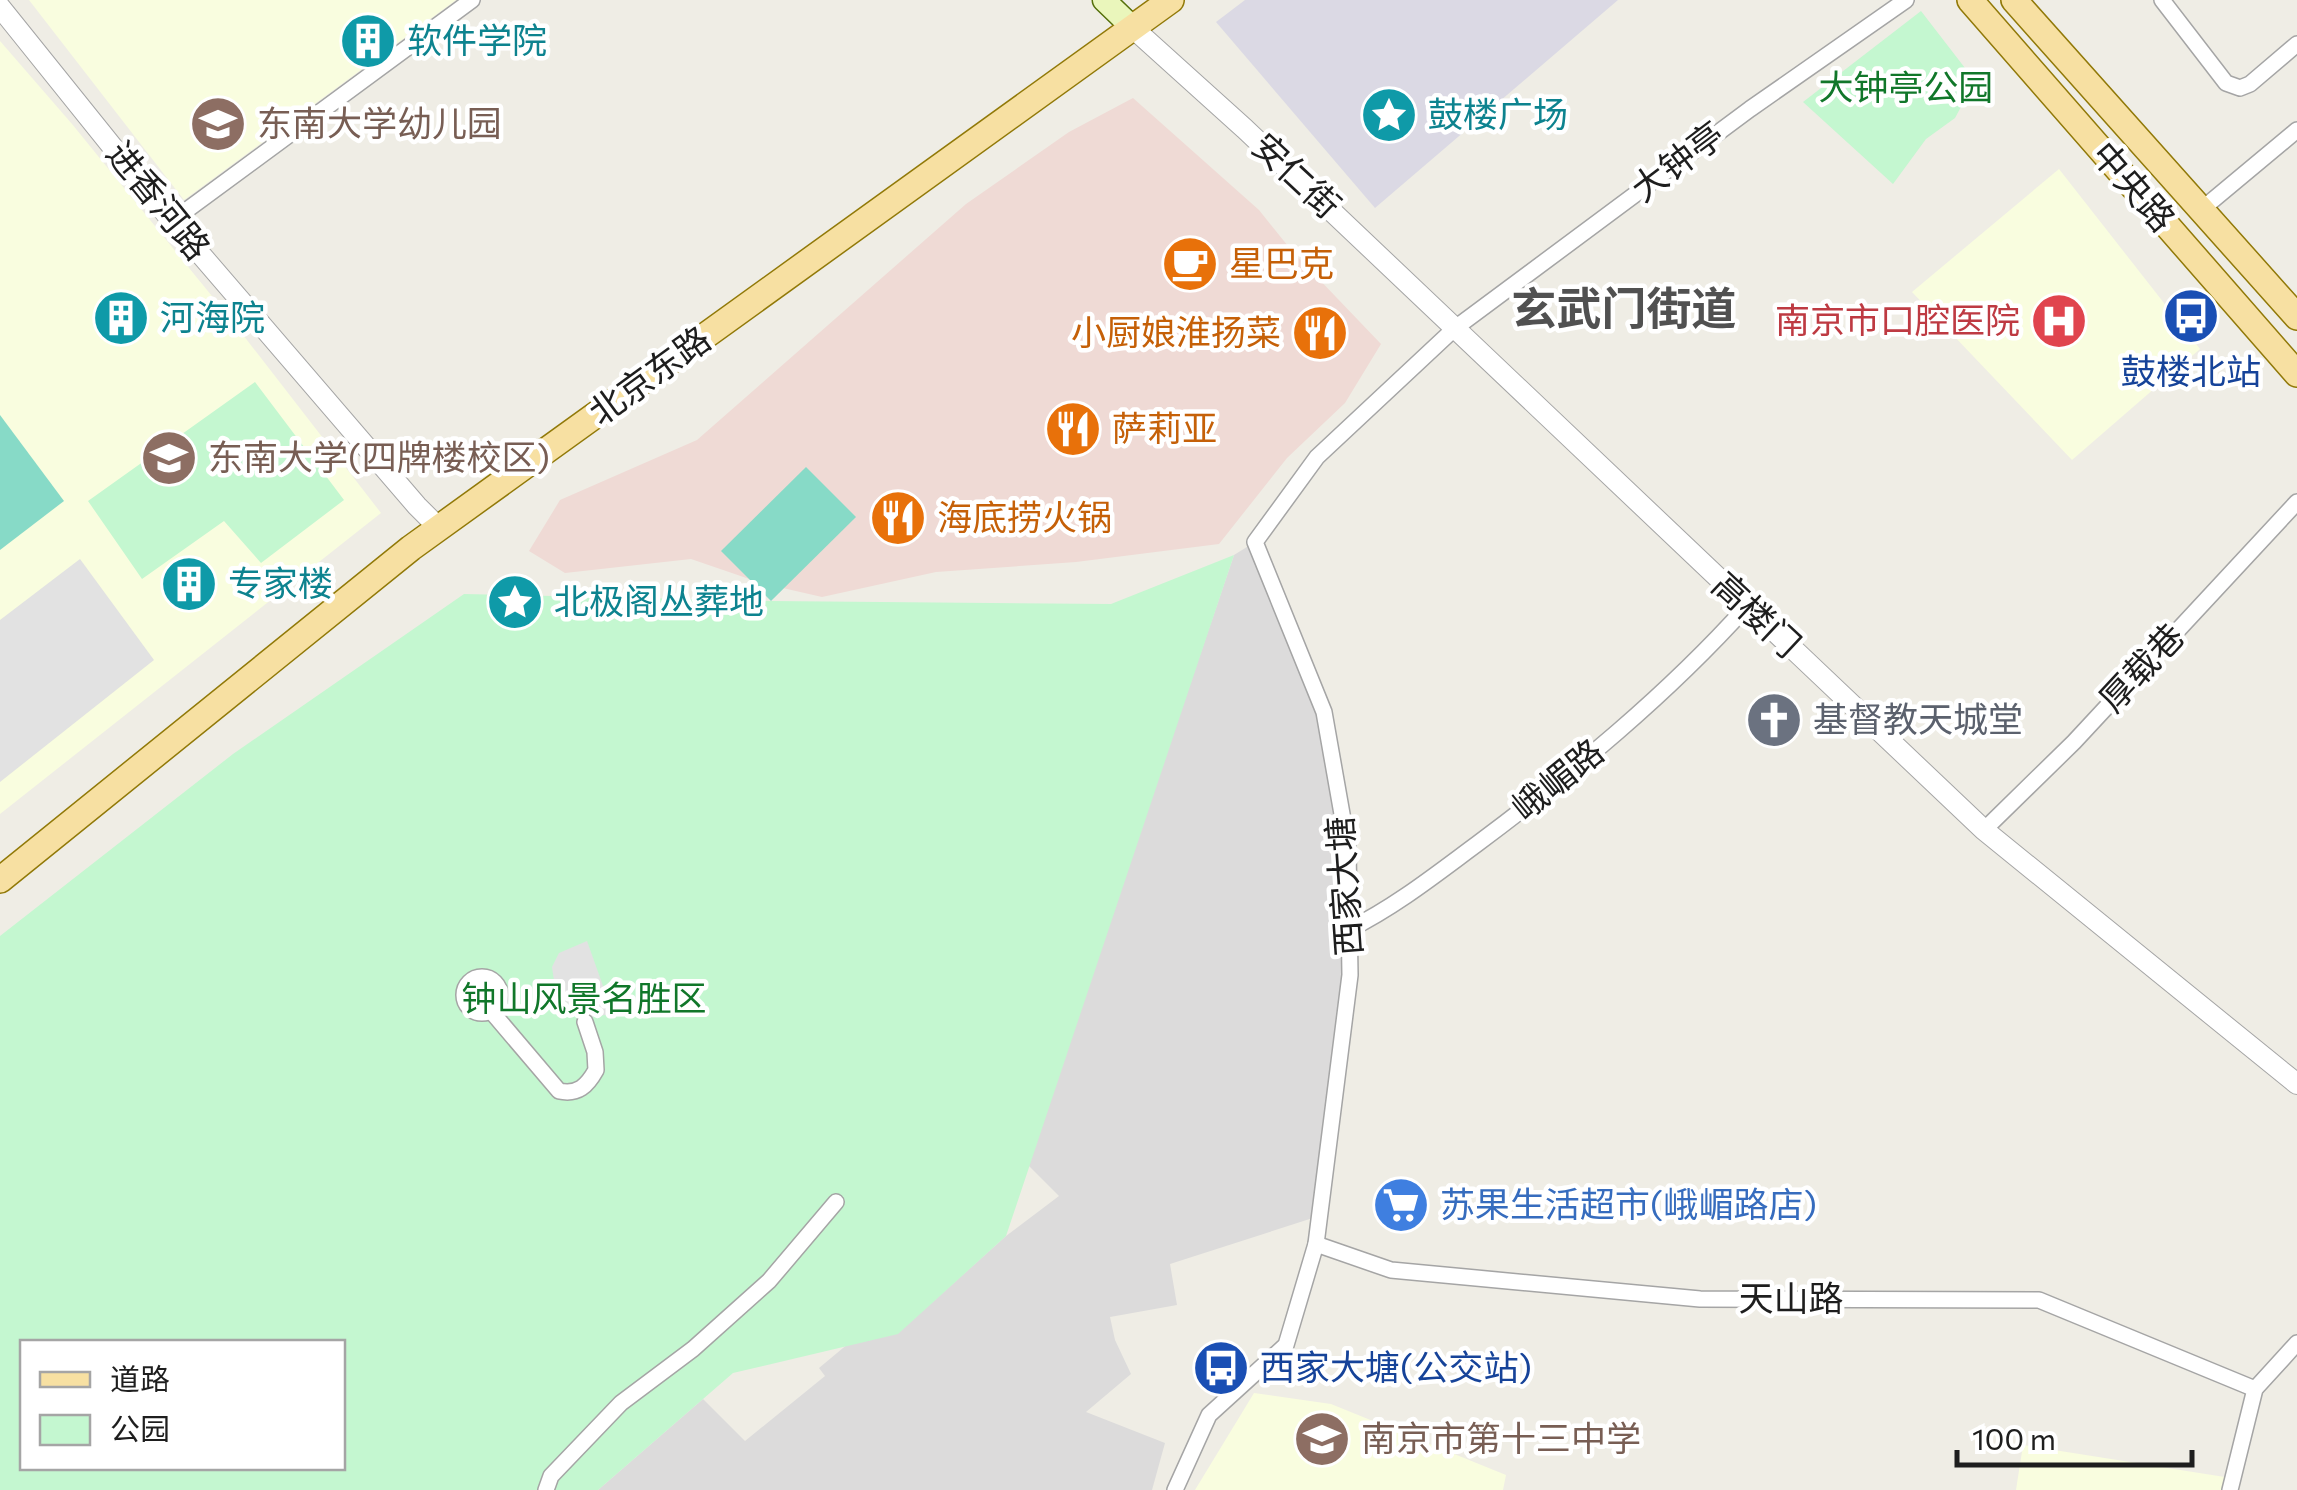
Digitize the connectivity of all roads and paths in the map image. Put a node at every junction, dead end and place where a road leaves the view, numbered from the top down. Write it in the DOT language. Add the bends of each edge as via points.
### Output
graph roads {
  1 [pos="472,0"];
  2 [pos="1104,0"];
  3 [pos="1171,0"];
  4 [pos="1906,0"];
  5 [pos="1970,0"];
  6 [pos="2014,0"];
  7 [pos="2162,0"];
  8 [pos="0,7"];
  9 [pos="1133,28"];
  10 [pos="2297,44"];
  11 [pos="2297,130"];
  12 [pos="2202,210"];
  13 [pos="172,221"];
  14 [pos="2297,317"];
  15 [pos="1454,329"];
  16 [pos="2297,374"];
  17 [pos="2297,502"];
  18 [pos="439,528"];
  19 [pos="1746,606"];
  20 [pos="1984,830"];
  21 [pos="0,880"];
  22 [pos="1350,928"];
  23 [pos="491,1010"];
  24 [pos="584,1022"];
  25 [pos="2297,1084"];
  26 [pos="836,1202"];
  27 [pos="1316,1244"];
  28 [pos="2297,1343"];
  29 [pos="2256,1388"];
  30 [pos="546,1490"];
  31 [pos="1176,1490"];
  32 [pos="2230,1490"];
  1 -- 13 [label="street"];
  2 -- 9 [label="main road"];
  3 -- 9 [label="main road, 北京东路"];
  4 -- 15 [label="street, 大钟亭"];
  5 -- 16 [label="main road, 中央路"];
  6 -- 12 [label="main road, 中央路"];
  7 -- 10 [label="street" via="2226,83 2240,88"];
  8 -- 13 [label="street, 进香河路"];
  9 -- 15 [label="street, 安仁街"];
  9 -- 18 [label="main road, 北京东路"];
  11 -- 12 [label="street"];
  12 -- 14 [label="main road, 中央路"];
  13 -- 18 [label="street, 进香河路"];
  15 -- 19 [label="street, 高楼门"];
  15 -- 22 [label="street, 西家大塘" via="1317,457 1255,542 1324,712 1348,848"];
  17 -- 20 [label="street, 厚载巷"];
  18 -- 21 [label="main road, 北京东路"];
  19 -- 20 [label="street, 高楼门"];
  19 -- 22 [label="street, 峨嵋路" via="1566,777 1387,911"];
  20 -- 25 [label="street, 高楼门"];
  22 -- 27 [label="street, 西家大塘" via="1350,975"];
  23 -- 24 [label="street" via="559,1091 571,1094 596,1070"];
  26 -- 30 [label="street" via="769,1281 621,1403 551,1476"];
  27 -- 29 [label="street, 天山路" via="1391,1270 1700,1298 2038,1300"];
  27 -- 31 [label="street, 西家大塘" via="1286,1344 1209,1415"];
  28 -- 29 [label="street"];
  29 -- 32 [label="street"];
}
